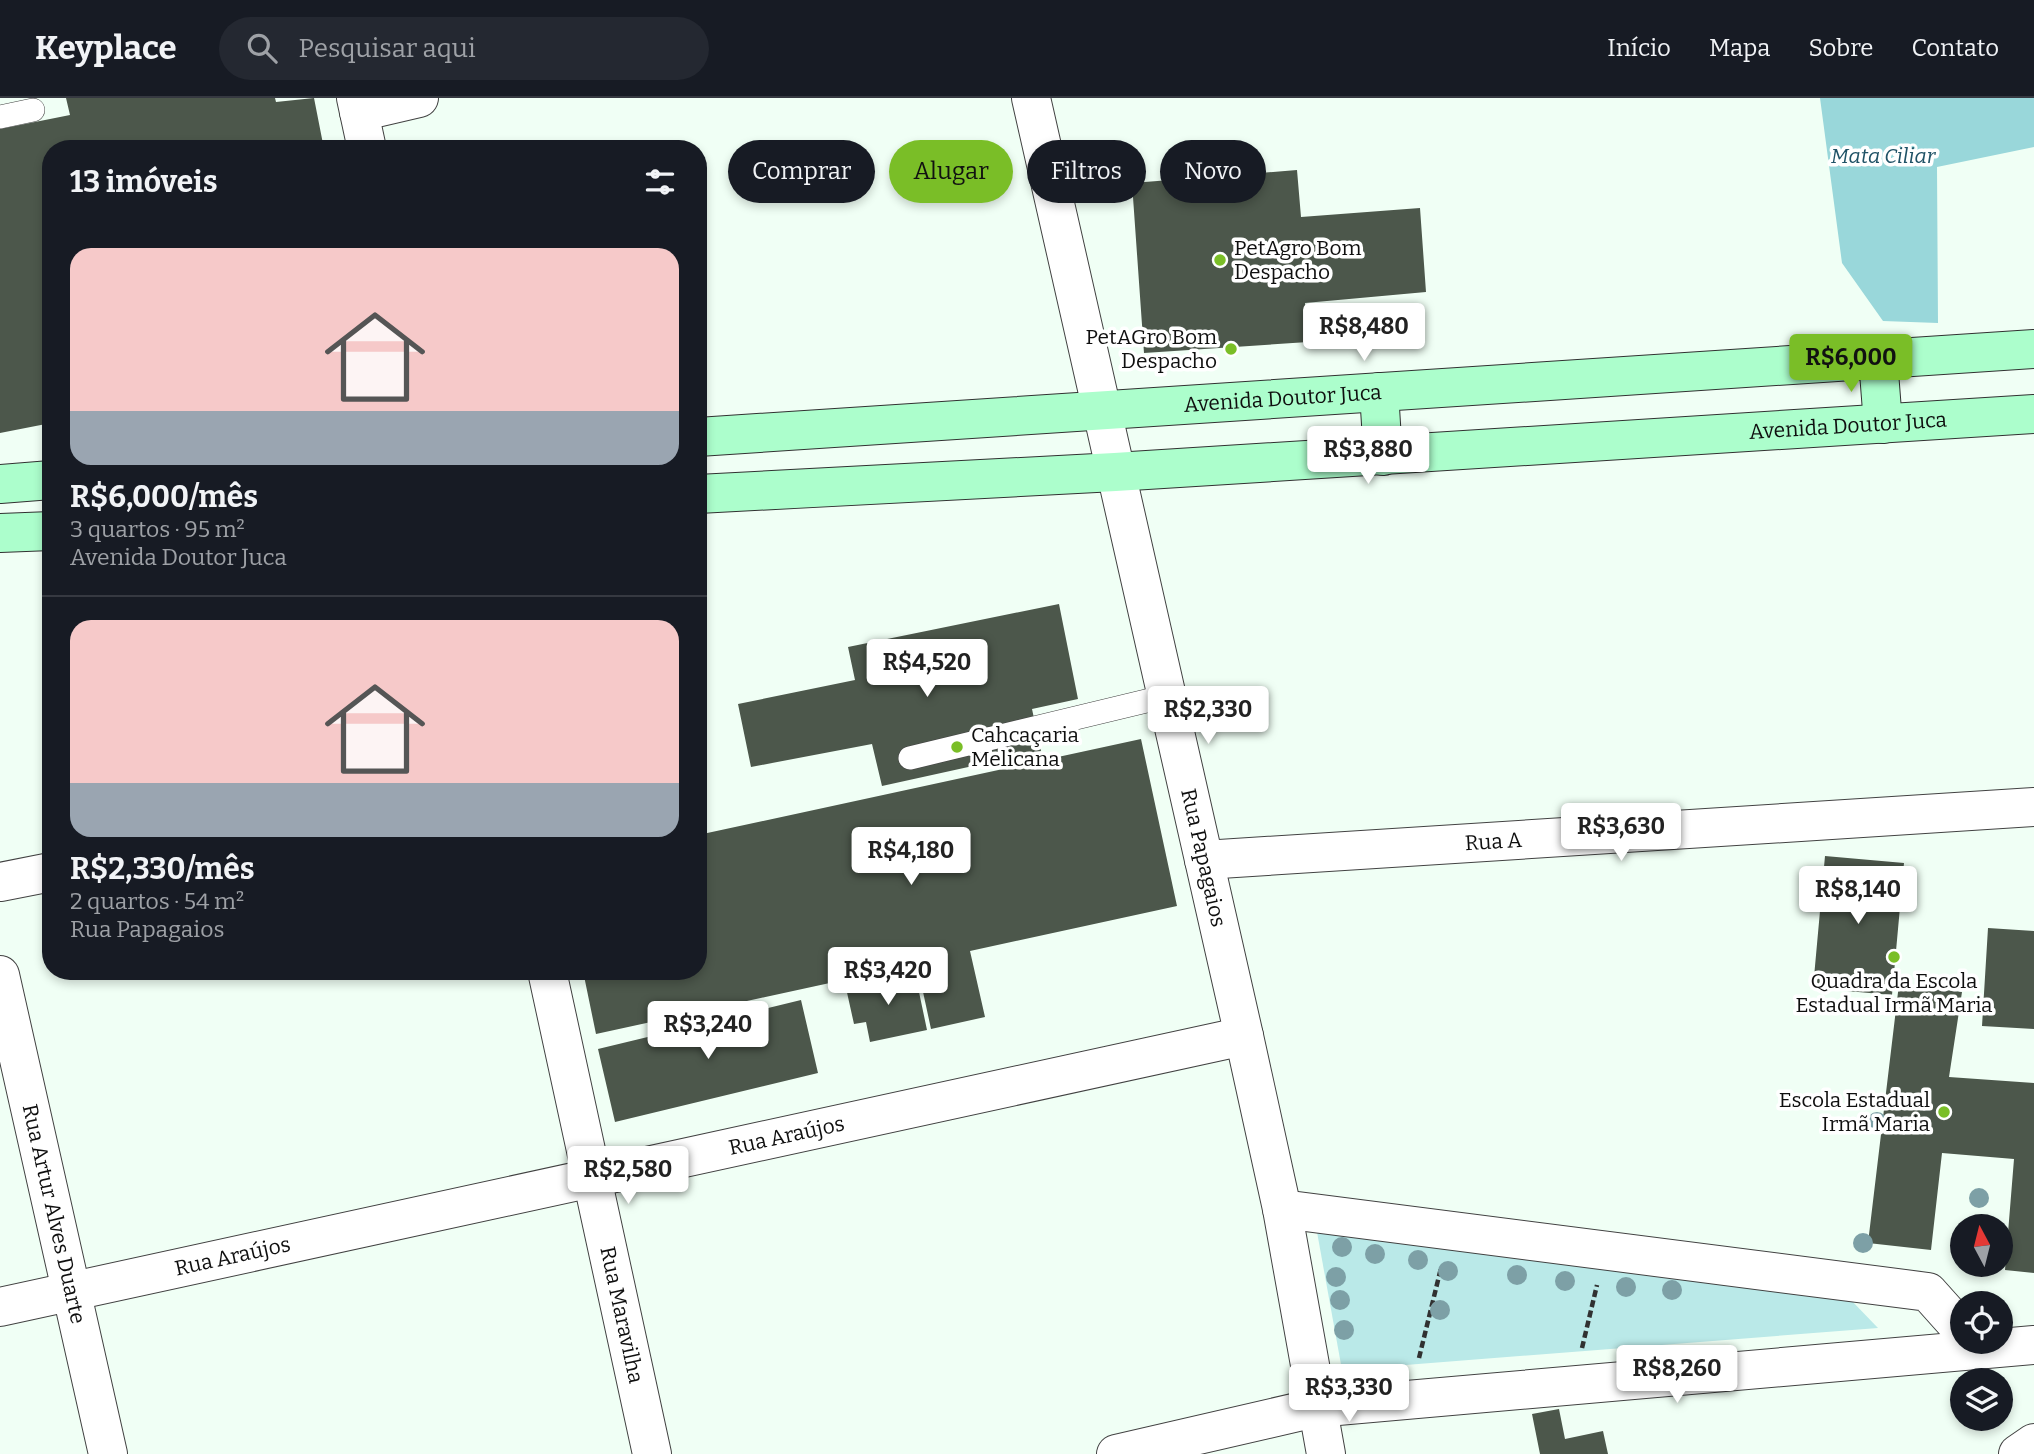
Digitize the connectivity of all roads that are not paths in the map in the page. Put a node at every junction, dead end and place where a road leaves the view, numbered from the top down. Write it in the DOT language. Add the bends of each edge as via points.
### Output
graph roads {
  1 [pos="419,98"];
  2 [pos="1031,98"];
  3 [pos="357,105"];
  4 [pos="33,110"];
  5 [pos="0,117"];
  6 [pos="365,140"];
  7 [pos="2034,349"];
  8 [pos="1878,359"];
  9 [pos="1379,392"];
  10 [pos="1102,411"];
  11 [pos="2034,414"];
  12 [pos="1883,424"];
  13 [pos="707,436"];
  14 [pos="1383,456"];
  15 [pos="1115,472"];
  16 [pos="42,481"];
  17 [pos="0,484"];
  18 [pos="707,494"];
  19 [pos="42,531"];
  20 [pos="0,534"];
  21 [pos="1167,696"];
  22 [pos="910,758"];
  23 [pos="2034,807"];
  24 [pos="1204,860"];
  25 [pos="42,874"];
  26 [pos="0,882"];
  27 [pos="0,975"];
  28 [pos="549,980"];
  29 [pos="1244,1036"];
  30 [pos="592,1178"];
  31 [pos="1282,1209"];
  32 [pos="71,1292"];
  33 [pos="0,1307"];
  34 [pos="1950,1317"];
  35 [pos="1950,1342"];
  36 [pos="2013,1343"];
  37 [pos="2034,1345"];
  38 [pos="1315,1408"];
  39 [pos="2034,1443"];
  40 [pos="108,1454"];
  41 [pos="652,1454"];
  42 [pos="1116,1454"];
  43 [pos="1326,1454"];
  44 [pos="2018,1454"];
  1 -- 3 [label="street"];
  2 -- 10 [label="street, Rua Papagaios"];
  3 -- 6 [label="street"];
  4 -- 5 [label="lane"];
  7 -- 8 [label="main road, Avenida Doutor Juca"];
  8 -- 9 [label="main road, Avenida Doutor Juca"];
  8 -- 12 [label="main road"];
  9 -- 10 [label="main road, Avenida Doutor Juca"];
  9 -- 14 [label="main road"];
  10 -- 13 [label="main road, Avenida Doutor Juca"];
  10 -- 15 [label="street, Rua Papagaios"];
  11 -- 12 [label="main road, Avenida Doutor Juca"];
  12 -- 14 [label="main road, Avenida Doutor Juca"];
  14 -- 15 [label="main road, Avenida Doutor Juca"];
  15 -- 18 [label="main road, Avenida Doutor Juca"];
  15 -- 21 [label="street, Rua Papagaios"];
  16 -- 17 [label="main road"];
  19 -- 20 [label="main road"];
  21 -- 22 [label="lane"];
  21 -- 24 [label="street, Rua Papagaios"];
  23 -- 24 [label="street, Rua A"];
  24 -- 29 [label="street, Rua Papagaios"];
  25 -- 26 [label="street"];
  27 -- 32 [label="street, Rua Artur Alves Duarte"];
  28 -- 30 [label="street, Rua Maravilha"];
  29 -- 30 [label="street, Rua Araújos"];
  29 -- 31 [label="street, Rua Papagaios"];
  30 -- 32 [label="street, Rua Araújos"];
  30 -- 41 [label="street, Rua Maravilha"];
  31 -- 34 [label="street" via="1928,1292"];
  31 -- 38 [label="street, Rua Papagaios"];
  32 -- 33 [label="street, Rua Araújos"];
  32 -- 40 [label="street, Rua Artur Alves Duarte"];
  35 -- 38 [label="street" via="1573,1385"];
  36 -- 37 [label="street"];
  38 -- 42 [label="street"];
  38 -- 43 [label="street, Rua Papagaios"];
  39 -- 44 [label="street"];
}
